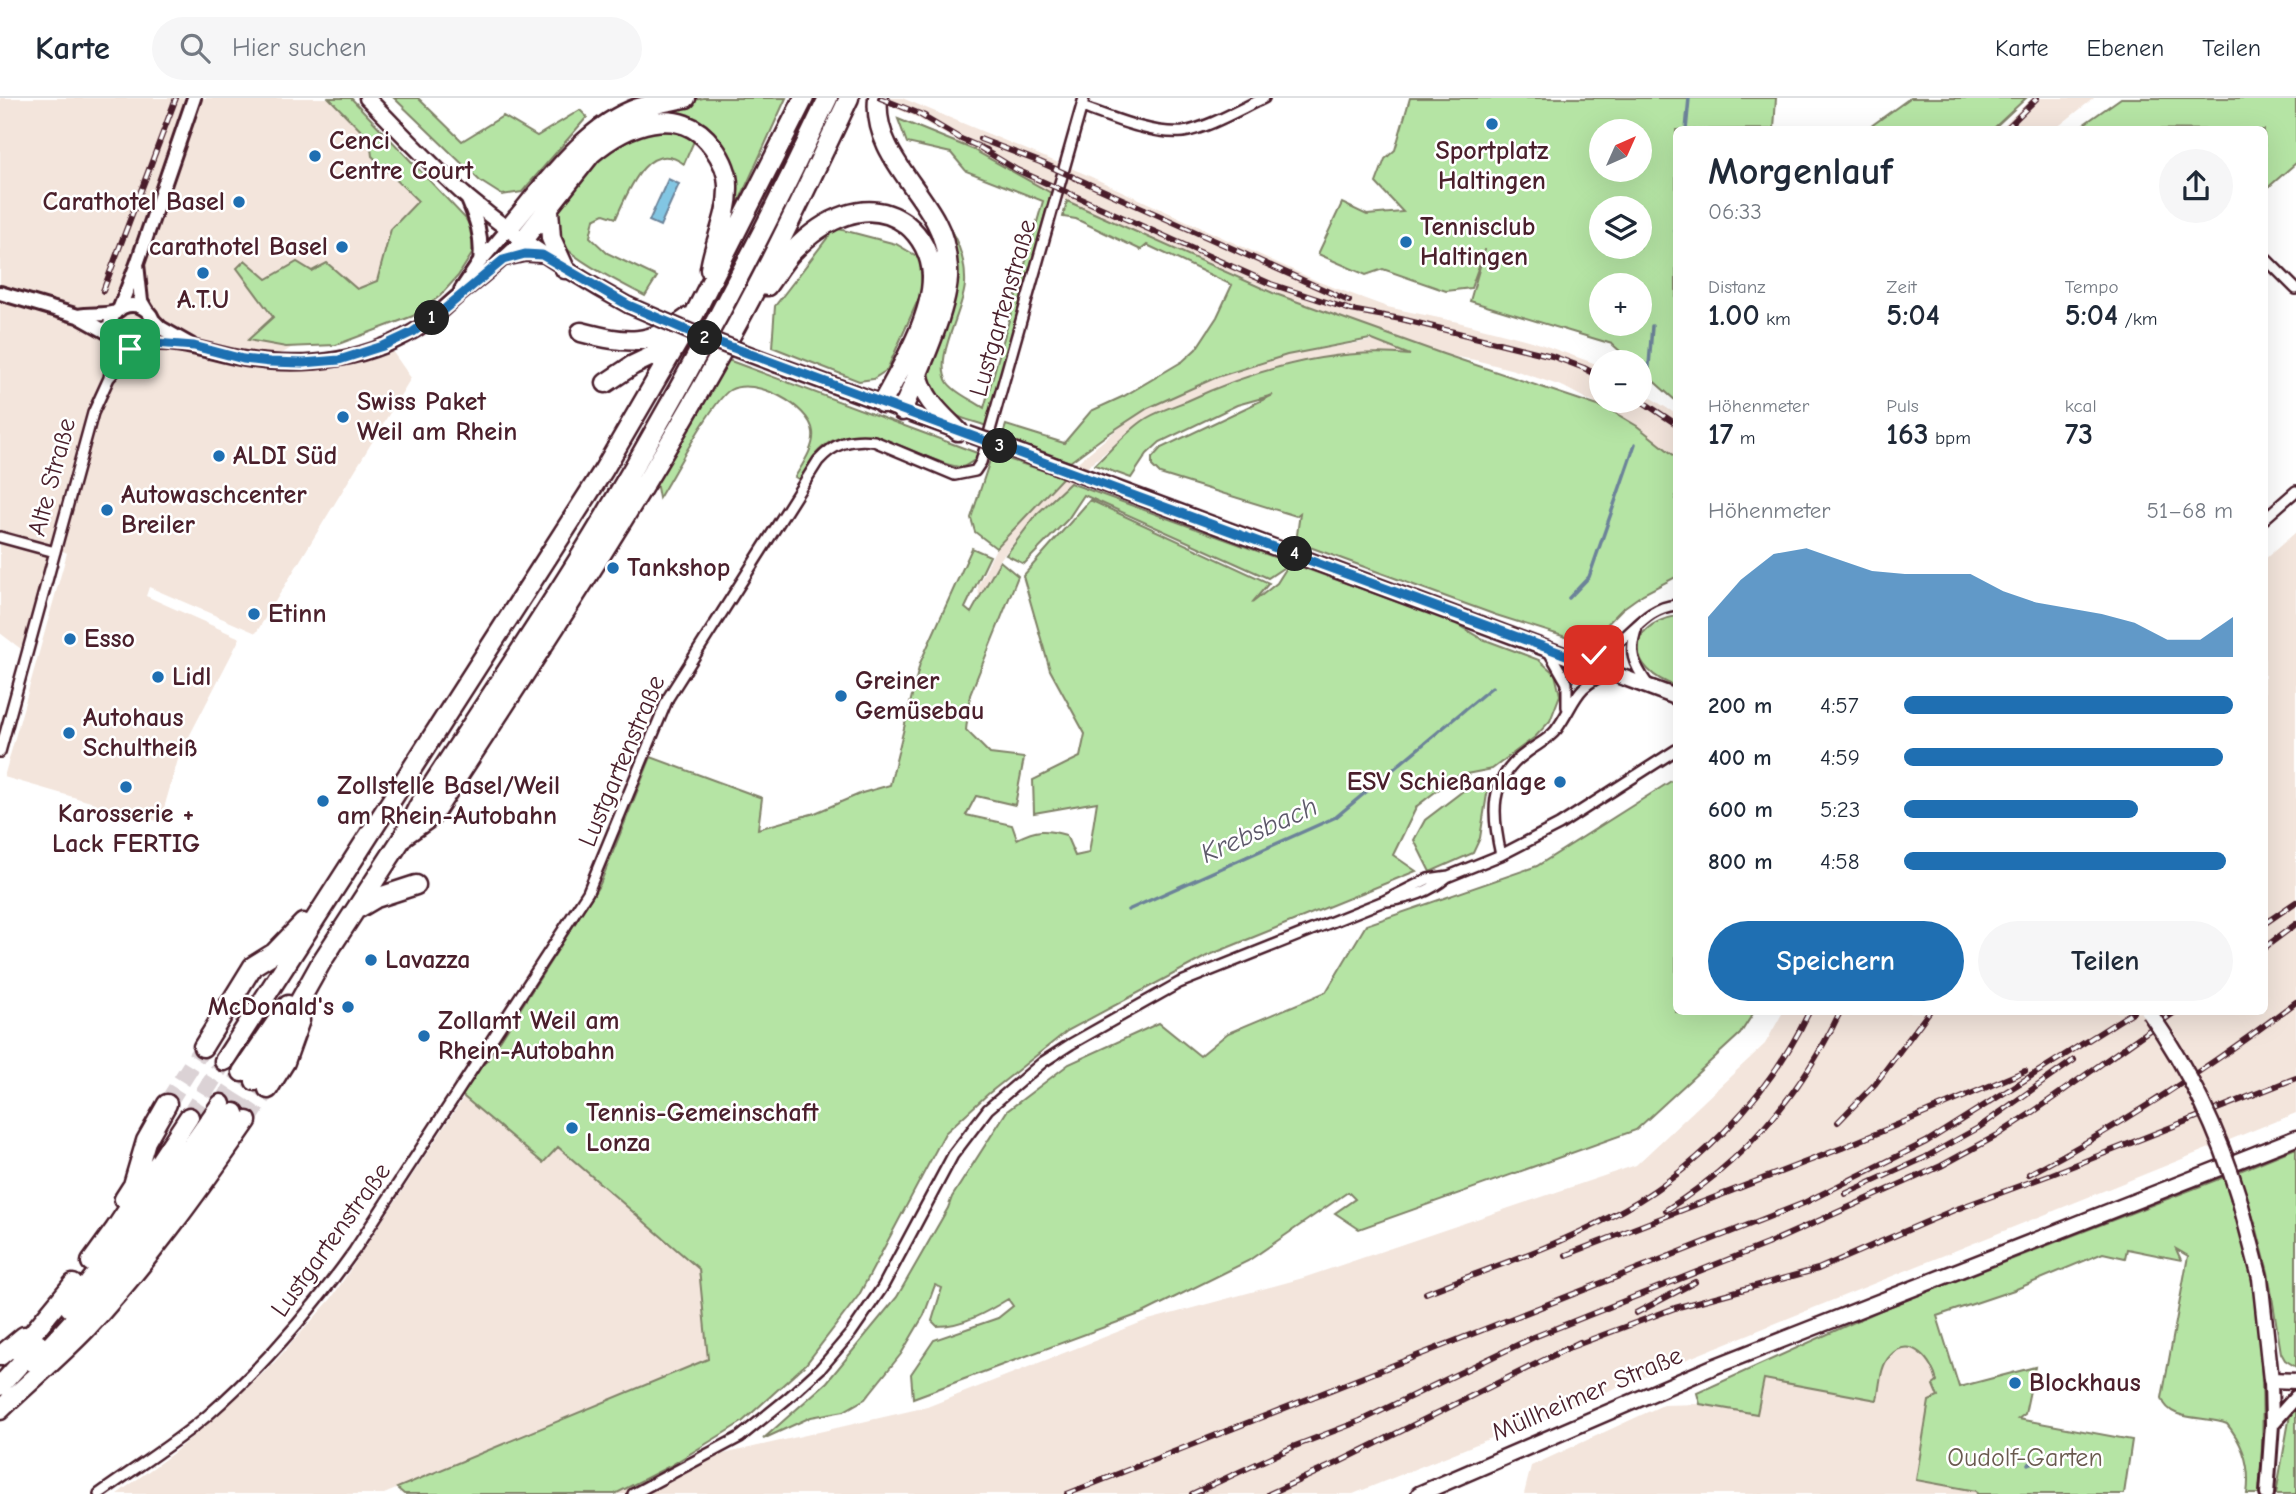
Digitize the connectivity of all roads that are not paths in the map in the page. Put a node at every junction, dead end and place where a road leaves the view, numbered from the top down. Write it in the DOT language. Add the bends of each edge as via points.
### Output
graph roads {
  1 [pos="194,98"];
  2 [pos="367,98"];
  3 [pos="687,98"];
  4 [pos="804,98"];
  5 [pos="828,98"];
  6 [pos="849,98"];
  7 [pos="878,98"];
  8 [pos="1264,98"];
  9 [pos="1083,103"];
  10 [pos="466,195"];
  11 [pos="549,210"];
  12 [pos="515,235"];
  13 [pos="542,255"];
  14 [pos="503,260"];
  15 [pos="2268,261"];
  16 [pos="479,263"];
  17 [pos="137,264"];
  18 [pos="565,269"];
  19 [pos="707,288"];
  20 [pos="2296,289"];
  21 [pos="0,293"];
  22 [pos="457,297"];
  23 [pos="118,311"];
  24 [pos="695,313"];
  25 [pos="78,316"];
  26 [pos="150,316"];
  27 [pos="737,324"];
  28 [pos="581,332"];
  29 [pos="114,337"];
  30 [pos="677,344"];
  31 [pos="141,346"];
  32 [pos="194,346"];
  33 [pos="918,373"];
  34 [pos="109,378"];
  35 [pos="606,383"];
  36 [pos="882,403"];
  37 [pos="902,411"];
  38 [pos="963,432"];
  39 [pos="2296,491"];
  40 [pos="2268,516"];
  41 [pos="0,537"];
  42 [pos="55,552"];
  43 [pos="1673,606"];
  44 [pos="1637,625"];
  45 [pos="1547,648"];
  46 [pos="1577,659"];
  47 [pos="1611,673"];
  48 [pos="1649,686"];
  49 [pos="1672,695"];
  50 [pos="1567,710"];
  51 [pos="0,752"];
  52 [pos="1673,752"];
  53 [pos="402,837"];
  54 [pos="1501,855"];
  55 [pos="340,881"];
  56 [pos="416,885"];
  57 [pos="356,909"];
  58 [pos="2150,1015"];
  59 [pos="203,1047"];
  60 [pos="224,1061"];
  61 [pos="255,1081"];
  62 [pos="167,1104"];
  63 [pos="234,1113"];
  64 [pos="189,1117"];
  65 [pos="2296,1138"];
  66 [pos="116,1229"];
  67 [pos="39,1327"];
  68 [pos="0,1356"];
  69 [pos="0,1370"];
  70 [pos="2271,1380"];
  71 [pos="2296,1381"];
  72 [pos="0,1386"];
  73 [pos="2296,1397"];
  74 [pos="0,1398"];
  75 [pos="0,1410"];
  76 [pos="2273,1424"];
  77 [pos="99,1494"];
  78 [pos="633,1494"];
  79 [pos="1419,1494"];
  80 [pos="2267,1494"];
  1 -- 17 [label="main road"];
  2 -- 10 [label="main road"];
  3 -- 12 [label="highway" via="638,108 605,125 576,150"];
  4 -- 19 [label="highway"];
  5 -- 53 [label="highway" via="752,253 671,401 592,537"];
  6 -- 27 [label="highway"];
  7 -- 33 [label="highway" via="890,153 936,223 948,270 946,297"];
  8 -- 9 [label="street" via="1182,132 1137,127"];
  9 -- 77 [label="street, Lustgartenstraße" via="975,471 955,475 861,439 835,446 818,461 668,698 588,892 354,1251 322,1296 250,1377 190,1430"];
  10 -- 12 [label="main road"];
  10 -- 16 [label="main road" via="480,230"];
  11 -- 12 [label="highway"];
  11 -- 18 [label="highway" via="551,238"];
  11 -- 19 [label="highway" via="604,142 648,122 685,125 714,148 728,186"];
  12 -- 13 [label="main road"];
  12 -- 14 [label="main road"];
  12 -- 16 [label="main road"];
  13 -- 14 [label="main road" via="519,254"];
  13 -- 18 [label="main road"];
  14 -- 22 [label="main road"];
  15 -- 20 [label="street"];
  16 -- 22 [label="main road"];
  17 -- 23 [label="main road"];
  17 -- 26 [label="main road" via="141,301"];
  18 -- 36 [label="main road, bridge" via="628,305 693,333"];
  19 -- 24 [label="highway"];
  21 -- 25 [label="main road"];
  22 -- 32 [label="main road" via="413,332 339,360 270,362"];
  23 -- 25 [label="main road"];
  23 -- 26 [label="main road" via="136,305"];
  23 -- 29 [label="main road" via="111,323"];
  24 -- 28 [label="highway" via="652,339 624,341"];
  24 -- 30 [label="highway"];
  25 -- 29 [label="main road"];
  26 -- 31 [label="main road" via="153,334"];
  26 -- 32 [label="main road" via="161,328"];
  27 -- 36 [label="highway" via="791,252 826,224 853,212 895,218 912,230 926,249 932,286 910,349"];
  27 -- 53 [label="highway" via="640,493 461,772 432,816"];
  29 -- 31 [label="main road" via="124,347"];
  29 -- 34 [label="street, Alte Straße"];
  30 -- 35 [label="highway"];
  30 -- 55 [label="highway" via="603,471"];
  31 -- 32 [label="main road"];
  31 -- 34 [label="street, Alte Straße"];
  33 -- 37 [label="highway"];
  33 -- 38 [label="highway" via="923,394"];
  34 -- 42 [label="street, Alte Straße" via="93,413"];
  36 -- 37 [label="main road"];
  37 -- 38 [label="main road"];
  38 -- 45 [label="main road, bridge"];
  39 -- 40 [label="street"];
  41 -- 42 [label="street"];
  42 -- 51 [label="street, Alte Straße"];
  43 -- 44 [label="street" via="1657,609"];
  44 -- 46 [label="street" via="1607,650"];
  44 -- 48 [label="street" via="1633,659"];
  45 -- 46 [label="main road"];
  45 -- 50 [label="street" via="1567,683"];
  46 -- 47 [label="main road"];
  47 -- 48 [label="main road"];
  47 -- 50 [label="street" via="1586,684"];
  48 -- 49 [label="main road"];
  50 -- 54 [label="street" via="1555,732 1524,754 1502,781 1493,820"];
  52 -- 54 [label="street" via="1559,825"];
  53 -- 57 [label="highway"];
  54 -- 78 [label="street" via="1429,879 1179,983 1032,1070 988,1109 953,1155 882,1288 821,1368 740,1437"];
  55 -- 59 [label="highway" via="274,953 253,966"];
  55 -- 60 [label="highway"];
  56 -- 57 [label="highway"];
  57 -- 61 [label="highway"];
  58 -- 70 [label="main road, bridge" via="2193,1086 2239,1198 2260,1278"];
  62 -- 66 [label="highway" via="146,1141"];
  63 -- 72 [label="highway" via="165,1184 62,1318"];
  63 -- 74 [label="highway" via="133,1251"];
  63 -- 75 [label="highway" via="191,1202 143,1263 85,1330"];
  64 -- 66 [label="highway"];
  65 -- 79 [label="main road, Müllheimer Straße" via="1625,1404"];
  66 -- 67 [label="highway"];
  67 -- 68 [label="highway"];
  67 -- 69 [label="highway"];
  70 -- 71 [label="main road"];
  70 -- 76 [label="main road"];
  73 -- 76 [label="main road"];
  76 -- 80 [label="main road"];
}
